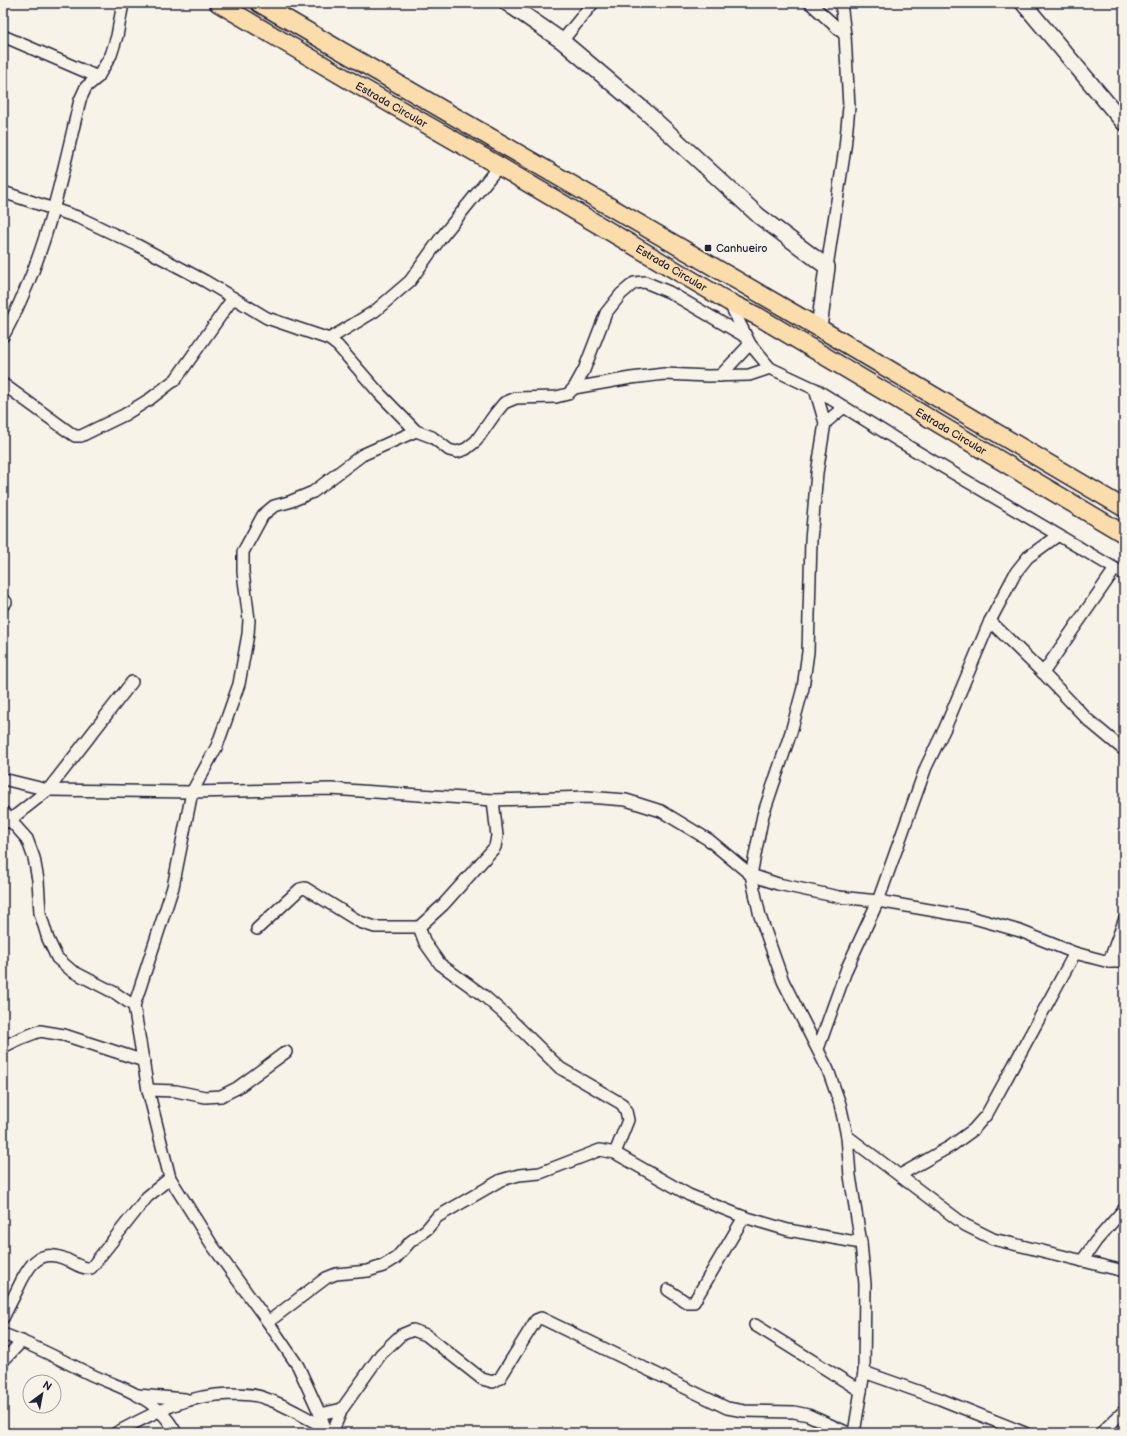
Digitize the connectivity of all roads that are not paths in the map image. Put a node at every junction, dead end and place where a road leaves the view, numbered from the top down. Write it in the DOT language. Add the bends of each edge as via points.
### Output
graph roads {
  1 [pos="124,3"];
  2 [pos="218,3"];
  3 [pos="259,3"];
  4 [pos="507,3"];
  5 [pos="593,3"];
  6 [pos="810,3"];
  7 [pos="841,3"];
  8 [pos="1024,3"];
  9 [pos="844,35"];
  10 [pos="3,36"];
  11 [pos="562,41"];
  12 [pos="98,77"];
  13 [pos="1124,123"];
  14 [pos="499,166"];
  15 [pos="3,192"];
  16 [pos="54,208"];
  17 [pos="827,267"];
  18 [pos="233,298"];
  19 [pos="729,302"];
  20 [pos="819,328"];
  21 [pos="3,336"];
  22 [pos="329,339"];
  23 [pos="748,340"];
  24 [pos="770,368"];
  25 [pos="720,376"];
  26 [pos="3,384"];
  27 [pos="574,388"];
  28 [pos="815,389"];
  29 [pos="844,407"];
  30 [pos="825,423"];
  31 [pos="416,431"];
  32 [pos="1124,508"];
  33 [pos="1124,534"];
  34 [pos="1058,536"];
  35 [pos="1119,572"];
  36 [pos="990,621"];
  37 [pos="1044,673"];
  38 [pos="132,682"];
  39 [pos="1124,750"];
  40 [pos="3,779"];
  41 [pos="48,790"];
  42 [pos="192,792"];
  43 [pos="493,800"];
  44 [pos="5,818"];
  45 [pos="750,875"];
  46 [pos="878,901"];
  47 [pos="1124,922"];
  48 [pos="419,928"];
  49 [pos="257,929"];
  50 [pos="1076,953"];
  51 [pos="1109,962"];
  52 [pos="1124,962"];
  53 [pos="134,1006"];
  54 [pos="3,1047"];
  55 [pos="818,1049"];
  56 [pos="286,1052"];
  57 [pos="144,1061"];
  58 [pos="148,1090"];
  59 [pos="847,1136"];
  60 [pos="615,1153"];
  61 [pos="900,1175"];
  62 [pos="170,1178"];
  63 [pos="1124,1209"];
  64 [pos="744,1217"];
  65 [pos="860,1244"];
  66 [pos="1082,1261"];
  67 [pos="1124,1271"];
  68 [pos="668,1290"];
  69 [pos="3,1318"];
  70 [pos="268,1322"];
  71 [pos="755,1325"];
  72 [pos="3,1334"];
  73 [pos="22,1341"];
  74 [pos="3,1361"];
  75 [pos="864,1372"];
  76 [pos="862,1391"];
  77 [pos="138,1395"];
  78 [pos="187,1400"];
  79 [pos="342,1409"];
  80 [pos="159,1410"];
  81 [pos="1124,1411"];
  82 [pos="320,1414"];
  83 [pos="328,1431"];
  84 [pos="116,1433"];
  85 [pos="176,1433"];
  86 [pos="848,1433"];
  87 [pos="854,1433"];
  88 [pos="1025,1433"];
  89 [pos="1101,1433"];
  1 -- 12 [label="street" via="111,55"];
  2 -- 14 [label="main road, Estrada Circular"];
  3 -- 20 [label="main road, Estrada Circular"];
  4 -- 11 [label="street"];
  5 -- 11 [label="street"];
  6 -- 9 [label="street"];
  7 -- 9 [label="street"];
  8 -- 13 [label="street"];
  9 -- 17 [label="street" via="849,108"];
  10 -- 12 [label="street"];
  11 -- 17 [label="street" via="645,111 759,216"];
  12 -- 16 [label="street" via="86,87 80,100"];
  14 -- 19 [label="main road, Estrada Circular"];
  14 -- 22 [label="street" via="410,281 375,311"];
  15 -- 16 [label="street"];
  16 -- 18 [label="street" via="137,245 205,280"];
  16 -- 21 [label="street" via="34,271 11,324"];
  17 -- 20 [label="street"];
  18 -- 22 [label="street" via="267,318"];
  18 -- 26 [label="street" via="176,379 150,399 81,436 68,432"];
  19 -- 23 [label="street"];
  19 -- 33 [label="main road, Estrada Circular" via="759,317"];
  20 -- 32 [label="main road, Estrada Circular"];
  22 -- 31 [label="street"];
  23 -- 24 [label="street"];
  23 -- 25 [label="street"];
  23 -- 27 [label="street" via="668,292 645,282 634,282 606,313 584,370"];
  24 -- 25 [label="street" via="750,375"];
  24 -- 28 [label="street"];
  25 -- 27 [label="street" via="664,374"];
  27 -- 31 [label="street" via="568,394 556,397 516,398 504,403 476,441 457,452"];
  28 -- 29 [label="street"];
  28 -- 30 [label="street"];
  29 -- 30 [label="street"];
  29 -- 34 [label="street"];
  30 -- 45 [label="street" via="817,473 812,533 808,652 803,688 763,815"];
  31 -- 42 [label="street" via="362,456 313,492 274,506 263,515 243,552 242,572 249,620 239,684 217,746"];
  34 -- 35 [label="street"];
  34 -- 36 [label="street" via="1028,557 1016,572"];
  35 -- 37 [label="street"];
  36 -- 37 [label="street"];
  36 -- 46 [label="street" via="926,767"];
  37 -- 39 [label="street" via="1088,720"];
  38 -- 41 [label="street"];
  40 -- 41 [label="street"];
  41 -- 42 [label="street"];
  41 -- 44 [label="street"];
  42 -- 43 [label="street" via="330,789"];
  42 -- 53 [label="street" via="172,887"];
  43 -- 45 [label="street" via="626,800 661,811 709,840"];
  43 -- 48 [label="street" via="497,836 495,847"];
  44 -- 53 [label="street" via="27,839 38,880 40,913 57,958 72,970"];
  45 -- 46 [label="street" via="778,884 839,897"];
  45 -- 55 [label="street" via="760,916 783,981"];
  46 -- 50 [label="street" via="970,917 1020,931"];
  46 -- 55 [label="street" via="847,968"];
  47 -- 51 [label="street"];
  48 -- 49 [label="street" via="375,927 360,922 305,888 300,889"];
  48 -- 60 [label="street" via="425,943 440,964 490,1001 560,1068 622,1104 628,1120"];
  50 -- 51 [label="street"];
  50 -- 61 [label="street" via="987,1114 973,1130 951,1146"];
  51 -- 52 [label="street"];
  53 -- 57 [label="street"];
  54 -- 57 [label="street" via="40,1031 64,1035"];
  55 -- 59 [label="street" via="840,1104"];
  56 -- 58 [label="street" via="237,1088 221,1096 205,1097 176,1091"];
  57 -- 58 [label="street"];
  58 -- 62 [label="street"];
  59 -- 61 [label="street"];
  59 -- 65 [label="street"];
  60 -- 64 [label="street" via="689,1195"];
  60 -- 70 [label="street" via="600,1150 540,1173 501,1180 437,1217 396,1258 383,1266 326,1278"];
  61 -- 66 [label="street" via="965,1225 993,1239"];
  62 -- 69 [label="street" via="147,1197 91,1268 84,1268 57,1256 37,1259 28,1267"];
  62 -- 70 [label="street" via="212,1245"];
  63 -- 66 [label="street"];
  64 -- 65 [label="street" via="788,1230"];
  64 -- 68 [label="street" via="694,1302 686,1302"];
  65 -- 75 [label="street" via="865,1284"];
  66 -- 67 [label="street"];
  70 -- 82 [label="street" via="298,1366"];
  71 -- 76 [label="street"];
  72 -- 73 [label="street"];
  73 -- 74 [label="street"];
  73 -- 77 [label="street"];
  75 -- 76 [label="street"];
  75 -- 88 [label="street"];
  76 -- 87 [label="street"];
  77 -- 78 [label="street"];
  77 -- 80 [label="street"];
  78 -- 80 [label="street"];
  78 -- 83 [label="street" via="214,1394 245,1394 264,1398"];
  79 -- 82 [label="street"];
  79 -- 83 [label="street"];
  79 -- 86 [label="street" via="381,1354 401,1334 413,1330 426,1335 482,1379 493,1382 500,1378 536,1320 541,1318 727,1408 794,1412 808,1415"];
  80 -- 84 [label="street"];
  80 -- 85 [label="street"];
  81 -- 89 [label="street"];
  82 -- 83 [label="street"];
}
